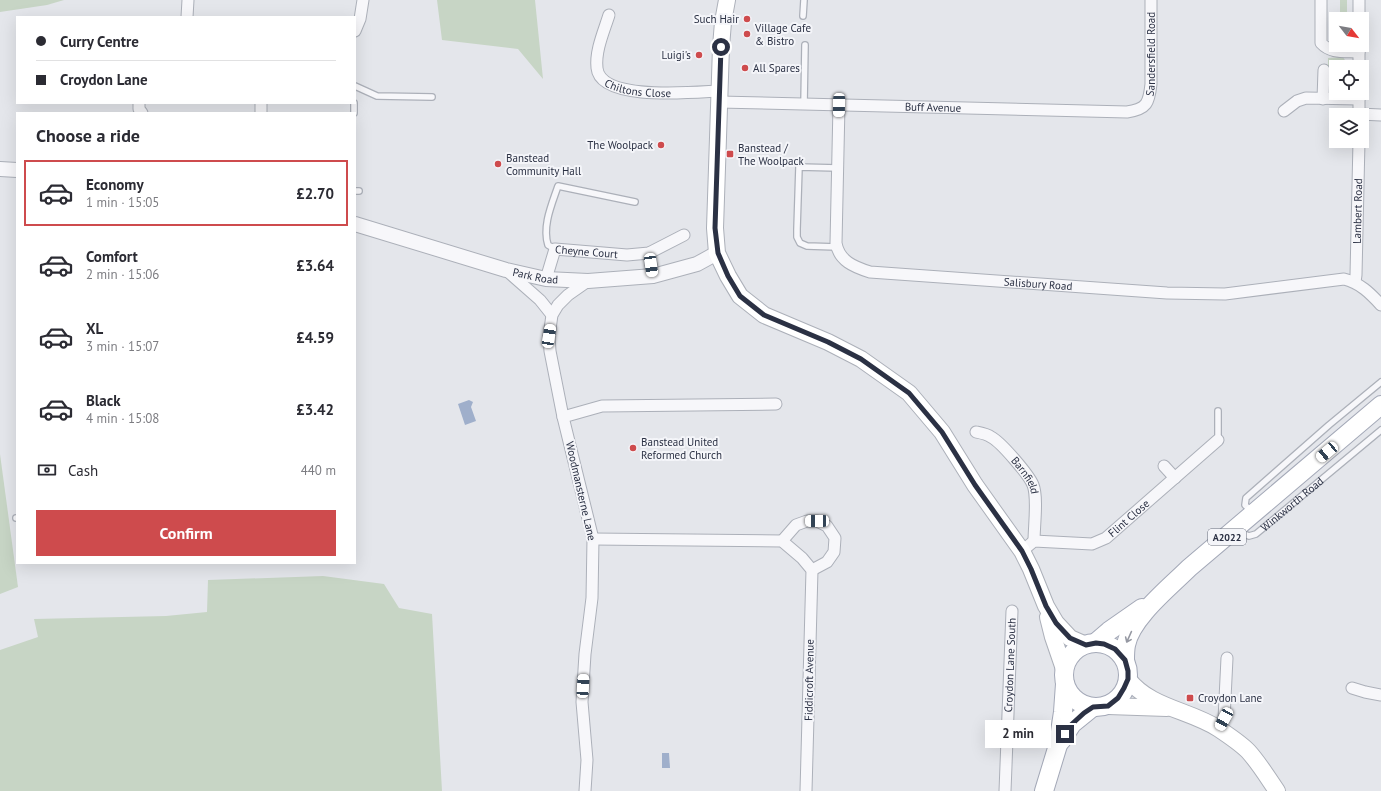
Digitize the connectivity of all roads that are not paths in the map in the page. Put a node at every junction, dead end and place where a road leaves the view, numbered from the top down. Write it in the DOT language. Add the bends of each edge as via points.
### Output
graph roads {
  1 [pos="188,0"];
  2 [pos="363,0"];
  3 [pos="727,0"];
  4 [pos="804,0"];
  5 [pos="1151,0"];
  6 [pos="1321,0"];
  7 [pos="1359,0"];
  8 [pos="1359,12"];
  9 [pos="609,15"];
  10 [pos="187,16"];
  11 [pos="803,16"];
  12 [pos="356,29"];
  13 [pos="805,45"];
  14 [pos="1329,50"];
  15 [pos="1324,70"];
  16 [pos="356,86"];
  17 [pos="432,97"];
  18 [pos="719,97"];
  19 [pos="1329,98"];
  20 [pos="1323,99"];
  21 [pos="804,104"];
  22 [pos="839,105"];
  23 [pos="1145,106"];
  24 [pos="1284,110"];
  25 [pos="1369,115"];
  26 [pos="1381,115"];
  27 [pos="1359,148"];
  28 [pos="838,168"];
  29 [pos="0,169"];
  30 [pos="16,170"];
  31 [pos="634,202"];
  32 [pos="356,224"];
  33 [pos="684,234"];
  34 [pos="837,247"];
  35 [pos="555,249"];
  36 [pos="649,253"];
  37 [pos="718,253"];
  38 [pos="506,270"];
  39 [pos="653,276"];
  40 [pos="546,279"];
  41 [pos="588,281"];
  42 [pos="1355,282"];
  43 [pos="1381,305"];
  44 [pos="552,315"];
  45 [pos="1381,382"];
  46 [pos="776,404"];
  47 [pos="1381,405"];
  48 [pos="1218,411"];
  49 [pos="563,418"];
  50 [pos="1381,430"];
  51 [pos="976,432"];
  52 [pos="1218,440"];
  53 [pos="1164,466"];
  54 [pos="1175,478"];
  55 [pos="1254,514"];
  56 [pos="1235,530"];
  57 [pos="594,539"];
  58 [pos="782,541"];
  59 [pos="1028,546"];
  60 [pos="812,570"];
  61 [pos="1161,595"];
  62 [pos="1046,606"];
  63 [pos="1012,611"];
  64 [pos="1091,644"];
  65 [pos="1227,658"];
  66 [pos="1125,660"];
  67 [pos="1064,677"];
  68 [pos="1128,679"];
  69 [pos="1352,688"];
  70 [pos="1381,695"];
  71 [pos="1100,706"];
  72 [pos="1171,709"];
  73 [pos="1218,728"];
  74 [pos="1058,745"];
  75 [pos="585,791"];
  76 [pos="806,791"];
  77 [pos="1005,791"];
  78 [pos="1044,791"];
  79 [pos="1277,791"];
  1 -- 10 [label="street"];
  2 -- 12 [label="street"];
  3 -- 18 [label="main road"];
  4 -- 11 [label="lane"];
  5 -- 23 [label="street, Sandersfield Road" via="1151,84 1150,97"];
  6 -- 14 [label="street" via="1321,42"];
  7 -- 8 [label="street"];
  9 -- 18 [label="street, Chiltons Close" via="597,55 600,78 621,89 643,93"];
  13 -- 21 [label="lane"];
  15 -- 20 [label="street"];
  16 -- 17 [label="lane" via="377,96"];
  18 -- 21 [label="street, Buff Avenue"];
  18 -- 37 [label="main road" via="715,228"];
  19 -- 20 [label="street"];
  20 -- 24 [label="street" via="1306,98"];
  21 -- 22 [label="street, Buff Avenue"];
  22 -- 23 [label="street, Buff Avenue" via="1128,112"];
  22 -- 28 [label="street"];
  25 -- 26 [label="street"];
  27 -- 42 [label="street, Lambert Road"];
  28 -- 34 [label="street"];
  28 -- 34 [label="lane" via="799,167 797,229 800,243 807,246"];
  29 -- 30 [label="street"];
  31 -- 35 [label="lane" via="558,186 545,236 548,245"];
  32 -- 38 [label="street, Park Road"];
  33 -- 36 [label="street, Cheyne Court"];
  34 -- 42 [label="street, Salisbury Road" via="844,260 856,268 870,272 974,280 1167,293 1225,294 1330,280 1344,279"];
  35 -- 36 [label="street, Cheyne Court" via="627,255"];
  35 -- 40 [label="street, Cheyne Court"];
  36 -- 39 [label="street"];
  37 -- 39 [label="street, Park Road" via="697,264"];
  37 -- 59 [label="main road" via="740,296 764,315 861,359 909,393 942,432 975,485"];
  38 -- 40 [label="street, Park Road"];
  38 -- 44 [label="street" via="540,300"];
  39 -- 41 [label="street, Park Road"];
  40 -- 41 [label="street, Park Road"];
  41 -- 44 [label="street, Woodmansterne Lane" via="568,295"];
  42 -- 43 [label="street" via="1365,288"];
  44 -- 49 [label="street, Woodmansterne Lane" via="550,351"];
  45 -- 55 [label="lane, Winkworth Road" via="1246,498 1246,505"];
  46 -- 49 [label="street" via="602,406"];
  47 -- 55 [label="main road, Winkworth Road / A2022"];
  48 -- 52 [label="lane"];
  49 -- 57 [label="street, Woodmansterne Lane"];
  50 -- 56 [label="lane, Winkworth Road" via="1256,534 1249,536"];
  51 -- 59 [label="street, Barnfield" via="1001,444 1033,485 1035,497"];
  52 -- 54 [label="street, Flint Close"];
  53 -- 54 [label="street"];
  54 -- 59 [label="street, Flint Close" via="1106,538 1092,544"];
  55 -- 56 [label="main road, Winkworth Road / A2022"];
  56 -- 61 [label="main road, Winkworth Road / A2022"];
  57 -- 58 [label="street"];
  57 -- 75 [label="street, Woodmansterne Lane" via="592,598 582,702 587,760"];
  58 -- 60 [label="street"];
  58 -- 60 [label="street" via="796,525 807,521 817,521 827,526 835,538 834,552 827,562"];
  59 -- 62 [label="main road" via="1031,569"];
  60 -- 76 [label="street, Fiddicroft Avenue"];
  61 -- 64 [label="main road, Winkworth Road / A2022"];
  61 -- 66 [label="main road, Winkworth Road / A2022, one-way" via="1138,620 1129,636"];
  62 -- 64 [label="main road" via="1061,630 1070,638"];
  62 -- 67 [label="main road"];
  63 -- 77 [label="street, Croydon Lane South"];
  64 -- 66 [label="main road" via="1104,644 1115,649"];
  64 -- 67 [label="main road" via="1081,646 1072,653"];
  65 -- 73 [label="street" via="1224,719"];
  66 -- 68 [label="main road"];
  67 -- 71 [label="main road" via="1072,697 1081,704"];
  67 -- 74 [label="main road" via="1064,712"];
  68 -- 71 [label="main road" via="1121,693"];
  68 -- 72 [label="main road" via="1140,691"];
  69 -- 70 [label="street"];
  71 -- 72 [label="main road"];
  71 -- 74 [label="main road" via="1072,724"];
  72 -- 73 [label="main road" via="1194,716"];
  73 -- 79 [label="main road" via="1248,751"];
  74 -- 78 [label="main road"];
}
